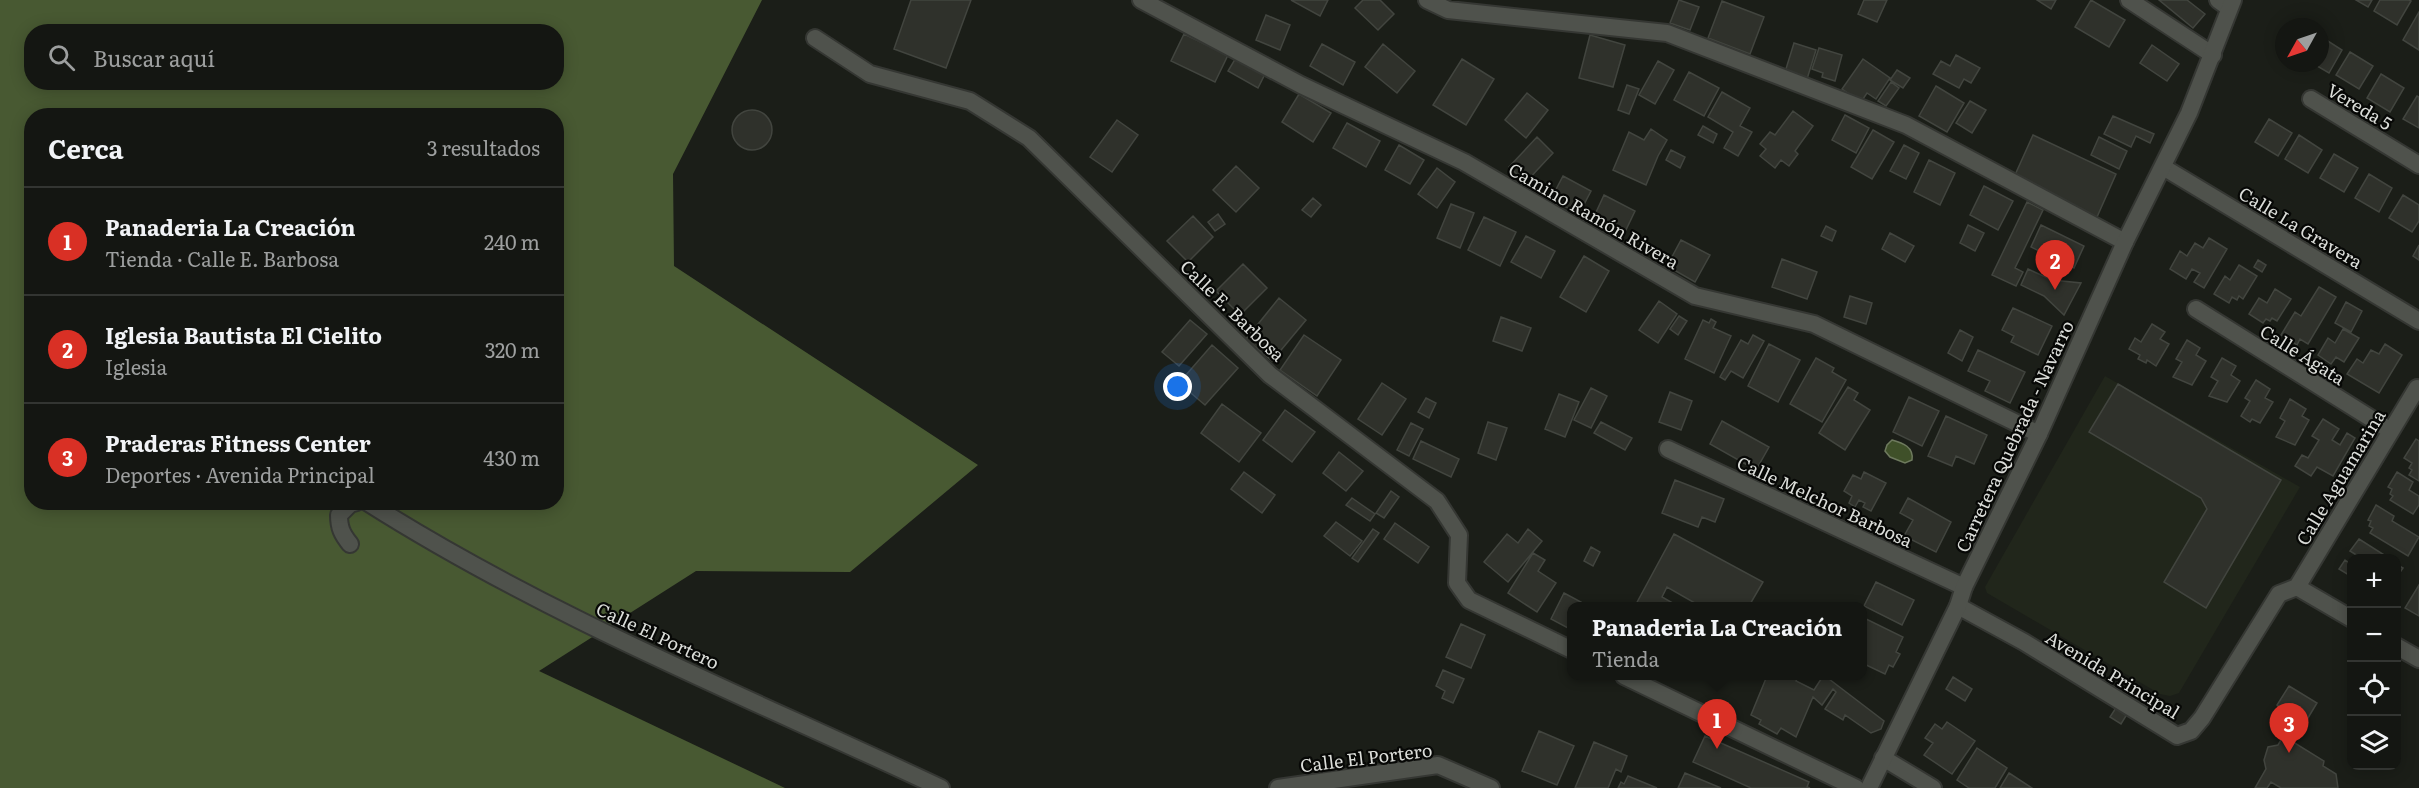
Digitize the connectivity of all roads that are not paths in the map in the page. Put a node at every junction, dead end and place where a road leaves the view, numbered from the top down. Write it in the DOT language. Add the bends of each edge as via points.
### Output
graph roads {
  1 [pos="1141,0"];
  2 [pos="1427,0"];
  3 [pos="2129,0"];
  4 [pos="2227,3"];
  5 [pos="815,39"];
  6 [pos="2212,56"];
  7 [pos="2311,99"];
  8 [pos="2419,165"];
  9 [pos="2163,167"];
  10 [pos="2125,242"];
  11 [pos="2196,309"];
  12 [pos="2419,321"];
  13 [pos="2416,388"];
  14 [pos="2391,431"];
  15 [pos="2039,434"];
  16 [pos="1668,449"];
  17 [pos="344,510"];
  18 [pos="381,510"];
  19 [pos="350,544"];
  20 [pos="1964,587"];
  21 [pos="2297,587"];
  22 [pos="1958,606"];
  23 [pos="2347,616"];
  24 [pos="1567,648"];
  25 [pos="2401,648"];
  26 [pos="2419,659"];
  27 [pos="1634,680"];
  28 [pos="1883,758"];
  29 [pos="941,788"];
  30 [pos="1278,788"];
  31 [pos="1491,788"];
  32 [pos="1856,788"];
  33 [pos="1869,788"];
  34 [pos="1934,788"];
  1 -- 15 [label="street, Camino Ramón Rivera" via="1301,85 1464,162 1695,296 1814,324"];
  2 -- 10 [label="street" via="1448,10 1667,33 1906,125"];
  3 -- 6 [label="street"];
  4 -- 6 [label="street, Carretera Quebrada - Navarro"];
  5 -- 24 [label="street, Calle E. Barbosa" via="870,74 969,101 1029,138 1270,375 1437,501 1459,535 1457,584 1469,600"];
  6 -- 9 [label="street, Carretera Quebrada - Navarro"];
  7 -- 8 [label="street, Vereda 5"];
  9 -- 10 [label="street, Carretera Quebrada - Navarro"];
  9 -- 12 [label="street, Calle La Gravera"];
  10 -- 15 [label="street, Carretera Quebrada - Navarro"];
  11 -- 14 [label="street, Calle Ágata"];
  13 -- 14 [label="street, Calle Aguamarina"];
  14 -- 21 [label="street, Calle Aguamarina"];
  15 -- 20 [label="street, Carretera Quebrada - Navarro"];
  16 -- 20 [label="street, Calle Melchor Barbosa"];
  17 -- 19 [label="street" via="339,515 339,526"];
  18 -- 29 [label="street, Calle El Portero" via="506,582 621,640"];
  20 -- 22 [label="street, Carretera Quebrada - Navarro"];
  21 -- 22 [label="street, Avenida Principal" via="2279,594 2202,718 2191,731 2177,736"];
  21 -- 23 [label="street"];
  22 -- 28 [label="street, Carretera Quebrada - Navarro"];
  25 -- 26 [label="street"];
  27 -- 32 [label="street"];
  28 -- 33 [label="street, Carretera Quebrada - Navarro"];
  28 -- 34 [label="street"];
  30 -- 31 [label="street, Calle El Portero" via="1438,765"];
}
